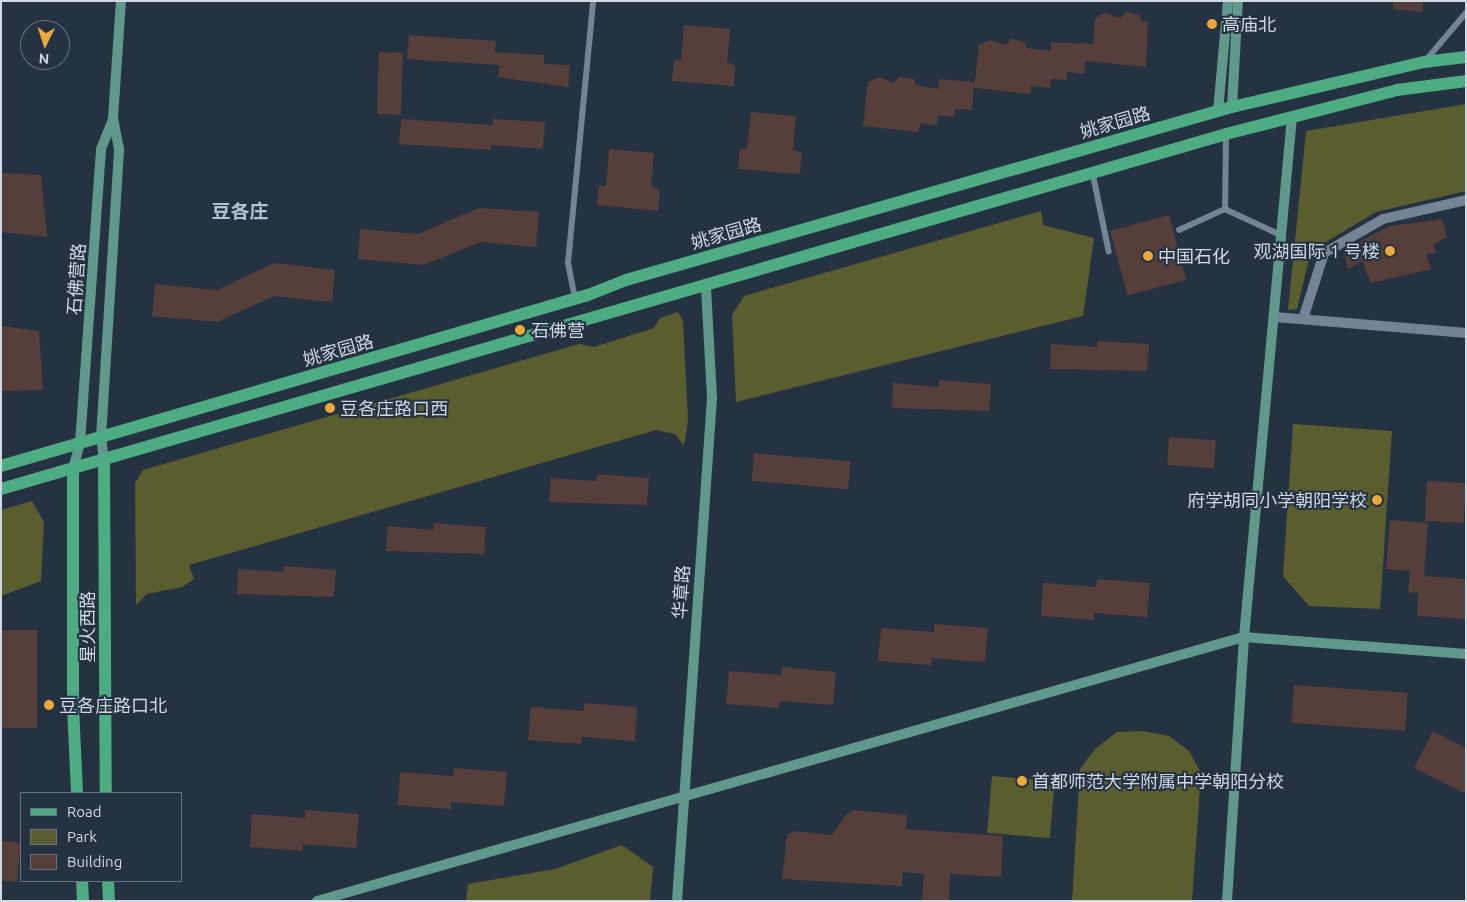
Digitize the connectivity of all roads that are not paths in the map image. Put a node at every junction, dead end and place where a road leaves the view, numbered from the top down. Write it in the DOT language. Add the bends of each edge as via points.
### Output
graph roads {
  1 [pos="121,1"];
  2 [pos="592,1"];
  3 [pos="1228,1"];
  4 [pos="1238,1"];
  5 [pos="1466,13"];
  6 [pos="1466,57"];
  7 [pos="1424,62"];
  8 [pos="1466,81"];
  9 [pos="1232,107"];
  10 [pos="1218,111"];
  11 [pos="1292,117"];
  12 [pos="113,118"];
  13 [pos="1226,134"];
  14 [pos="1092,173"];
  15 [pos="1466,200"];
  16 [pos="1225,209"];
  17 [pos="1179,230"];
  18 [pos="1283,236"];
  19 [pos="1109,251"];
  20 [pos="706,286"];
  21 [pos="575,299"];
  22 [pos="1275,317"];
  23 [pos="1303,319"];
  24 [pos="1466,333"];
  25 [pos="101,437"];
  26 [pos="80,443"];
  27 [pos="104,461"];
  28 [pos="1,466"];
  29 [pos="73,469"];
  30 [pos="3,491"];
  31 [pos="1244,637"];
  32 [pos="1466,654"];
  33 [pos="77,792"];
  34 [pos="106,792"];
  35 [pos="683,796"];
  36 [pos="82,882"];
  37 [pos="108,882"];
  38 [pos="83,901"];
  39 [pos="109,901"];
  40 [pos="317,901"];
  41 [pos="677,901"];
  42 [pos="1227,901"];
  1 -- 12 [label="street, 石佛营路"];
  2 -- 21 [label="lane" via="568,263"];
  3 -- 10 [label="street"];
  4 -- 9 [label="street"];
  5 -- 7 [label="lane"];
  6 -- 7 [label="main road, 姚家园路"];
  7 -- 9 [label="main road, 姚家园路"];
  8 -- 11 [label="main road" via="1397,90"];
  9 -- 10 [label="main road, 姚家园路"];
  10 -- 21 [label="main road, 姚家园路" via="626,280"];
  11 -- 13 [label="main road"];
  11 -- 18 [label="street"];
  12 -- 25 [label="street, 石佛营路" via="119,149"];
  12 -- 26 [label="street, 石佛营路" via="101,149"];
  13 -- 14 [label="main road"];
  13 -- 16 [label="lane"];
  14 -- 19 [label="lane"];
  14 -- 20 [label="main road"];
  15 -- 23 [label="street" via="1383,219 1324,253"];
  16 -- 17 [label="lane"];
  16 -- 18 [label="lane"];
  18 -- 22 [label="street"];
  20 -- 27 [label="main road"];
  20 -- 35 [label="street, 华章路" via="712,398"];
  21 -- 25 [label="main road, 姚家园路"];
  22 -- 23 [label="street"];
  22 -- 31 [label="street"];
  23 -- 24 [label="street"];
  25 -- 26 [label="main road, 姚家园路"];
  25 -- 27 [label="street, 石佛营路"];
  26 -- 28 [label="main road, 姚家园路"];
  26 -- 29 [label="street, 石佛营路"];
  27 -- 29 [label="main road"];
  27 -- 34 [label="main road, 星火西路"];
  29 -- 30 [label="main road"];
  29 -- 33 [label="main road, 星火西路" via="72,707"];
  31 -- 32 [label="street"];
  31 -- 35 [label="street"];
  31 -- 42 [label="street"];
  35 -- 40 [label="street"];
  35 -- 41 [label="street, 华章路"];
  36 -- 38 [label="main road"];
  37 -- 39 [label="main road"];
}
